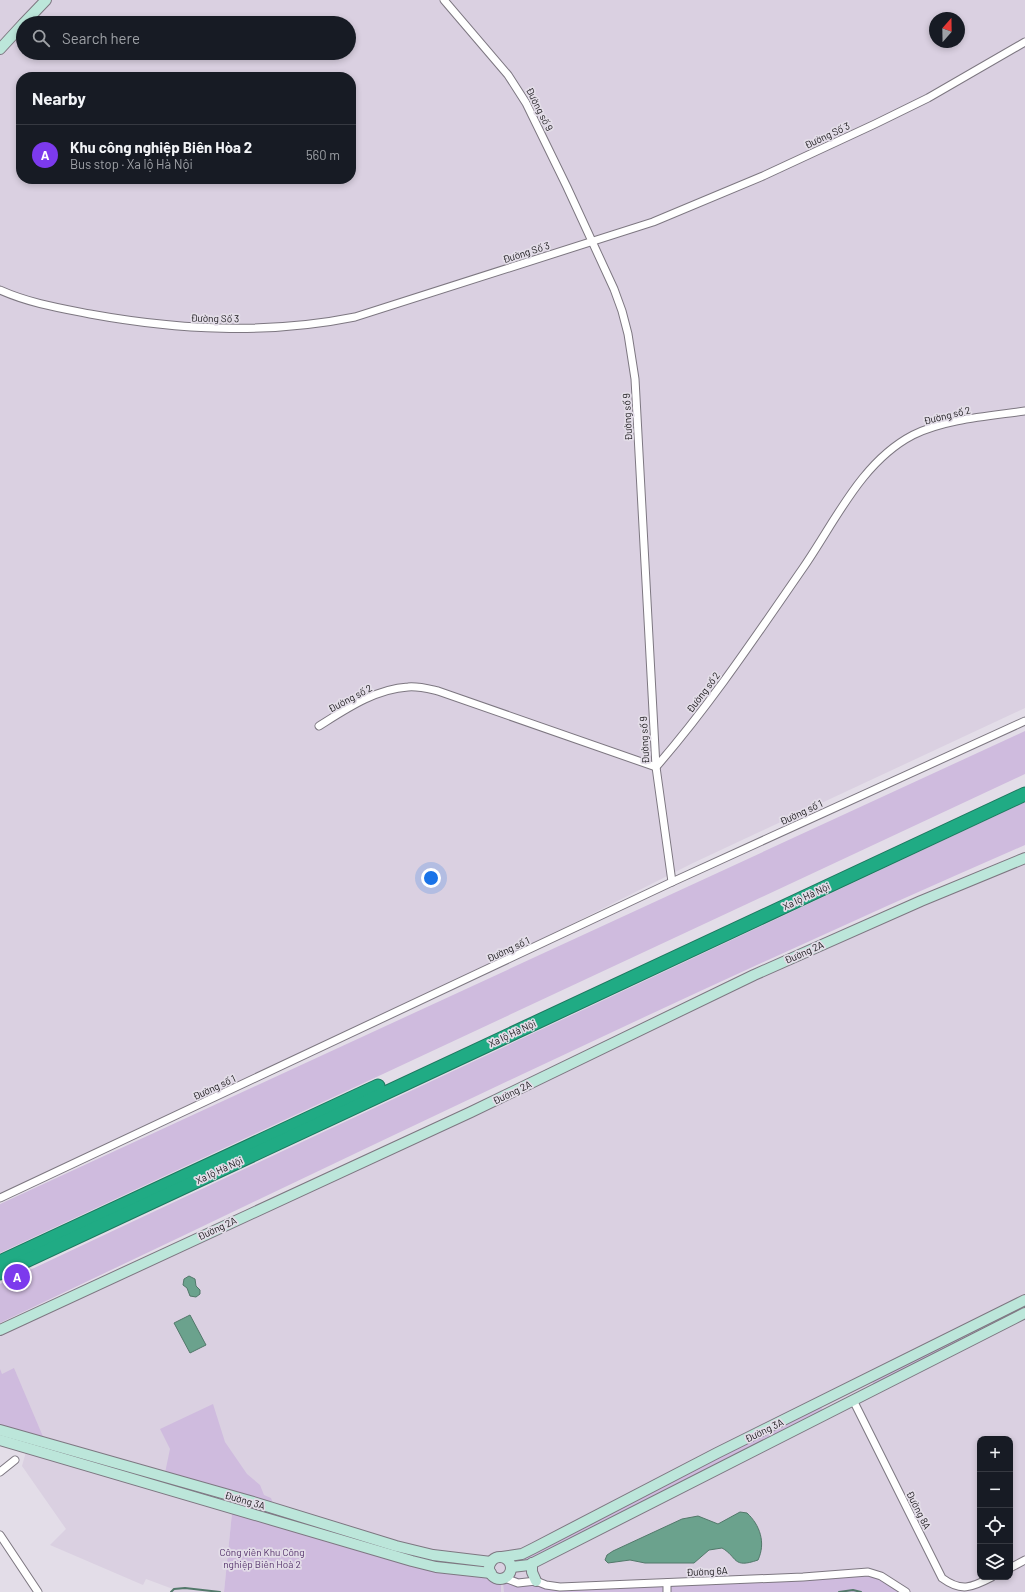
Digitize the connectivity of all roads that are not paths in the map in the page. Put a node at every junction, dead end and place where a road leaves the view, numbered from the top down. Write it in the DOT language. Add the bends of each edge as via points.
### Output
graph roads {
  1 [pos="46,0"];
  2 [pos="444,0"];
  3 [pos="30,16"];
  4 [pos="16,31"];
  5 [pos="1025,42"];
  6 [pos="0,49"];
  7 [pos="593,242"];
  8 [pos="0,290"];
  9 [pos="1025,411"];
  10 [pos="1025,721"];
  11 [pos="319,726"];
  12 [pos="656,768"];
  13 [pos="1025,784"];
  14 [pos="1025,794"];
  15 [pos="1025,858"];
  16 [pos="672,882"];
  17 [pos="0,1198"];
  18 [pos="0,1262"];
  19 [pos="0,1273"];
  20 [pos="1025,1300"];
  21 [pos="1025,1313"];
  22 [pos="0,1330"];
  23 [pos="848,1390"];
  24 [pos="853,1400"];
  25 [pos="0,1430"];
  26 [pos="0,1440"];
  27 [pos="15,1460"];
  28 [pos="0,1472"];
  29 [pos="250,1501"];
  30 [pos="247,1513"];
  31 [pos="0,1535"];
  32 [pos="502,1557"];
  33 [pos="1025,1560"];
  34 [pos="491,1562"];
  35 [pos="532,1563"];
  36 [pos="1013,1566"];
  37 [pos="512,1567"];
  38 [pos="491,1573"];
  39 [pos="505,1578"];
  40 [pos="986,1580"];
  41 [pos="536,1582"];
  42 [pos="667,1588"];
  43 [pos="38,1592"];
  44 [pos="906,1592"];
  1 -- 3 [label="street"];
  2 -- 7 [label="street, Đường số 9" via="516,86"];
  4 -- 6 [label="street"];
  5 -- 7 [label="street, Đường Số 3" via="928,98 871,126 699,203"];
  7 -- 8 [label="street, Đường Số 3" via="355,317 287,327 222,329 152,324 40,305"];
  7 -- 12 [label="street, Đường số 9" via="622,311 635,379"];
  9 -- 12 [label="street, Đường số 2" via="938,426 914,435 881,457 854,489 733,670"];
  10 -- 16 [label="street, Đường số 1"];
  11 -- 12 [label="street, Đường số 2" via="369,697 391,689 421,688 438,691"];
  12 -- 16 [label="street, Đường số 9"];
  13 -- 18 [label="highway, Xa lộ Hà Nội"];
  14 -- 19 [label="highway, Xa lộ Hà Nội"];
  15 -- 22 [label="street, Đường 2A" via="754,975 471,1112"];
  16 -- 17 [label="street, Đường số 1"];
  20 -- 23 [label="street, Đường 3A"];
  21 -- 24 [label="street, Đường 3A"];
  23 -- 24 [label="street"];
  23 -- 32 [label="street, Đường 3A" via="717,1453 522,1554"];
  24 -- 35 [label="street, Đường 3A"];
  24 -- 40 [label="street, Đường 8A" via="942,1578 958,1589 968,1589"];
  25 -- 29 [label="street, Đường 3A"];
  26 -- 30 [label="street, Đường 3A"];
  27 -- 28 [label="street"];
  29 -- 30 [label="street"];
  29 -- 34 [label="street, Đường 3A" via="425,1553"];
  30 -- 38 [label="street, Đường 3A" via="436,1567"];
  31 -- 43 [label="street"];
  32 -- 34 [label="street"];
  32 -- 37 [label="street" via="509,1560"];
  33 -- 36 [label="street"];
  34 -- 38 [label="street"];
  35 -- 37 [label="street, Đường 3A"];
  35 -- 41 [label="street"];
  37 -- 39 [label="street"];
  38 -- 39 [label="street" via="495,1578"];
  39 -- 41 [label="street, Đường 6A" via="518,1583"];
  41 -- 42 [label="street, Đường 6A" via="554,1586"];
  42 -- 44 [label="street, Đường 6A" via="868,1572 880,1576"];
}
